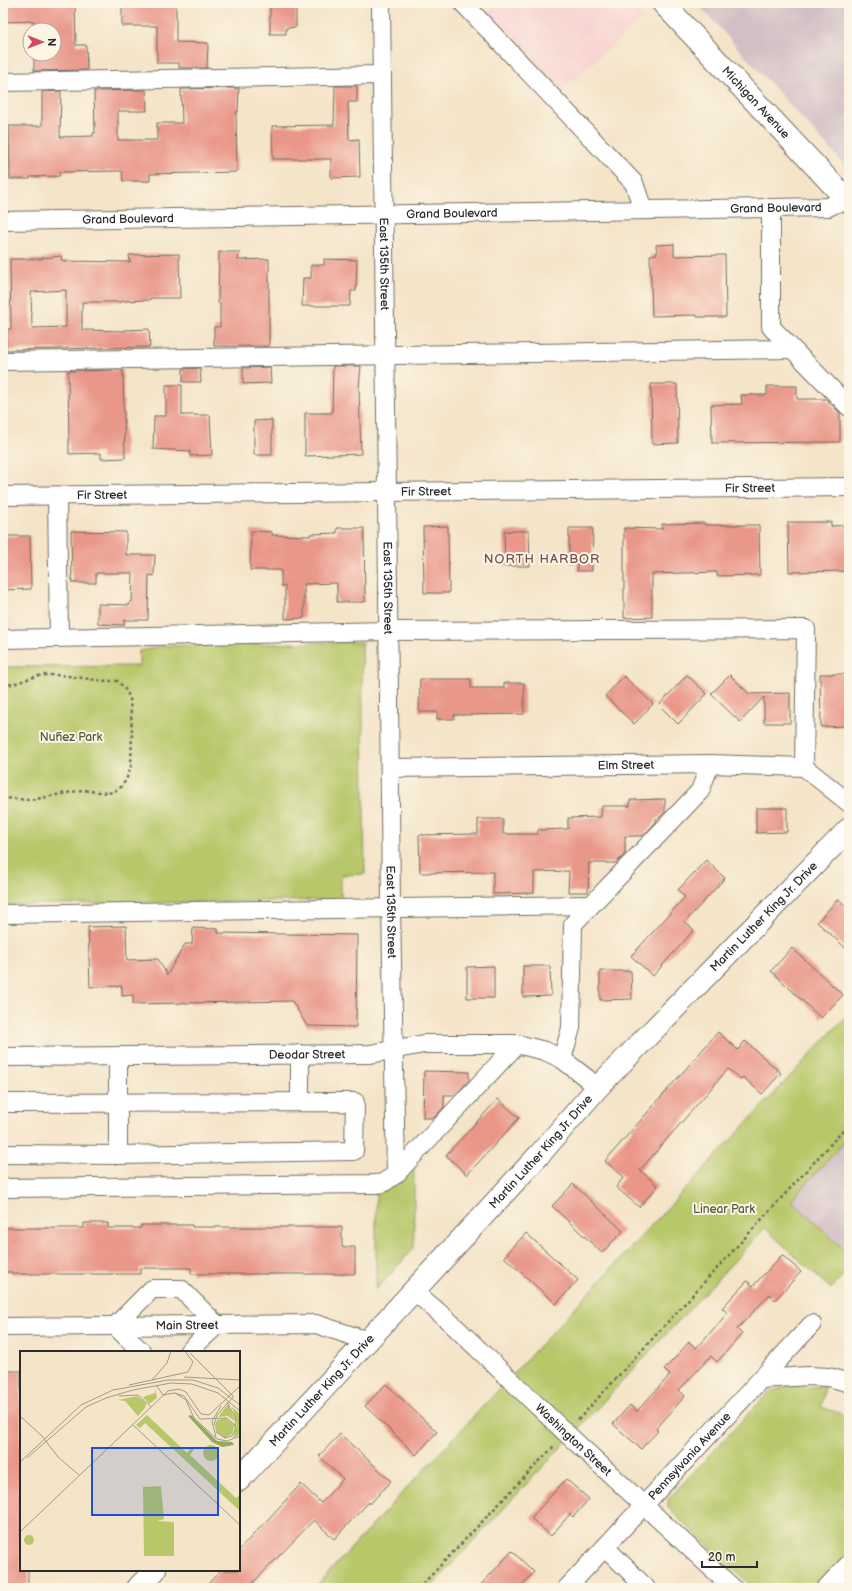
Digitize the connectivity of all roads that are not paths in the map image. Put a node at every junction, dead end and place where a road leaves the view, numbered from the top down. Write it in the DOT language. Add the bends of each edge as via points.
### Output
graph roads {
  1 [pos="380,3"];
  2 [pos="463,3"];
  3 [pos="663,3"];
  4 [pos="382,76"];
  5 [pos="3,82"];
  6 [pos="848,199"];
  7 [pos="771,208"];
  8 [pos="643,210"];
  9 [pos="383,214"];
  10 [pos="3,221"];
  11 [pos="792,349"];
  12 [pos="385,356"];
  13 [pos="3,360"];
  14 [pos="849,407"];
  15 [pos="849,487"];
  16 [pos="387,492"];
  17 [pos="3,496"];
  18 [pos="57,496"];
  19 [pos="389,631"];
  20 [pos="59,638"];
  21 [pos="3,639"];
  22 [pos="710,764"];
  23 [pos="804,767"];
  24 [pos="390,768"];
  25 [pos="849,803"];
  26 [pos="849,829"];
  27 [pos="591,905"];
  28 [pos="391,908"];
  29 [pos="3,914"];
  30 [pos="517,1044"];
  31 [pos="394,1050"];
  32 [pos="300,1054"];
  33 [pos="118,1056"];
  34 [pos="3,1058"];
  35 [pos="562,1059"];
  36 [pos="598,1087"];
  37 [pos="300,1102"];
  38 [pos="3,1103"];
  39 [pos="118,1103"];
  40 [pos="3,1154"];
  41 [pos="118,1155"];
  42 [pos="396,1174"];
  43 [pos="3,1188"];
  44 [pos="414,1291"];
  45 [pos="812,1324"];
  46 [pos="217,1325"];
  47 [pos="115,1326"];
  48 [pos="3,1327"];
  49 [pos="368,1341"];
  50 [pos="141,1351"];
  51 [pos="189,1351"];
  52 [pos="762,1379"];
  53 [pos="849,1383"];
  54 [pos="240,1479"];
  55 [pos="644,1504"];
  56 [pos="605,1548"];
  57 [pos="849,1564"];
  58 [pos="154,1571"];
  59 [pos="138,1588"];
  60 [pos="567,1588"];
  61 [pos="646,1588"];
  62 [pos="734,1588"];
  63 [pos="826,1588"];
  1 -- 4 [label="street, East 135th Street"];
  2 -- 8 [label="street" via="634,183"];
  3 -- 6 [label="main road, Michigan Avenue"];
  4 -- 5 [label="street"];
  4 -- 9 [label="street, East 135th Street"];
  6 -- 7 [label="street, Grand Boulevard" via="828,207"];
  7 -- 8 [label="street, Grand Boulevard"];
  7 -- 11 [label="street" via="771,327"];
  8 -- 9 [label="street, Grand Boulevard"];
  9 -- 10 [label="street, Grand Boulevard"];
  9 -- 12 [label="street, East 135th Street"];
  11 -- 12 [label="street"];
  11 -- 14 [label="street"];
  12 -- 13 [label="street"];
  12 -- 16 [label="street, East 135th Street"];
  15 -- 16 [label="street, Fir Street"];
  16 -- 18 [label="street, Fir Street"];
  16 -- 19 [label="street, East 135th Street"];
  17 -- 18 [label="street, Fir Street"];
  18 -- 20 [label="street"];
  19 -- 20 [label="street"];
  19 -- 23 [label="street" via="806,629"];
  19 -- 24 [label="street, East 135th Street"];
  20 -- 21 [label="street"];
  22 -- 23 [label="street, Elm Street"];
  22 -- 24 [label="street, Elm Street"];
  22 -- 27 [label="street" via="700,791"];
  23 -- 25 [label="street"];
  24 -- 28 [label="street, East 135th Street"];
  26 -- 36 [label="main road, Martin Luther King Jr. Drive"];
  27 -- 28 [label="street"];
  27 -- 35 [label="street" via="573,924 571,1028"];
  28 -- 29 [label="street"];
  28 -- 31 [label="street, East 135th Street"];
  30 -- 31 [label="street, Deodar Street" via="424,1044"];
  30 -- 35 [label="street, Deodar Street"];
  30 -- 42 [label="street"];
  31 -- 32 [label="street, Deodar Street" via="370,1054"];
  31 -- 42 [label="street, East 135th Street"];
  32 -- 33 [label="street, Deodar Street"];
  32 -- 37 [label="street"];
  33 -- 34 [label="street, Deodar Street"];
  33 -- 39 [label="street"];
  35 -- 36 [label="street, Deodar Street"];
  36 -- 44 [label="main road, Martin Luther King Jr. Drive"];
  37 -- 39 [label="street"];
  37 -- 41 [label="street" via="355,1102 354,1151"];
  38 -- 39 [label="street"];
  39 -- 41 [label="street"];
  40 -- 41 [label="street"];
  42 -- 43 [label="street" via="376,1184"];
  44 -- 49 [label="main road, Martin Luther King Jr. Drive"];
  44 -- 55 [label="street, Washington Street"];
  45 -- 52 [label="street, Pennsylvania Avenue"];
  46 -- 47 [label="street, Main Street"];
  46 -- 47 [label="street" via="181,1289 152,1289"];
  46 -- 49 [label="street, Main Street" via="316,1324"];
  46 -- 51 [label="street"];
  47 -- 48 [label="street, Main Street"];
  47 -- 50 [label="street"];
  49 -- 54 [label="main road, Martin Luther King Jr. Drive"];
  52 -- 53 [label="street" via="808,1376 829,1377"];
  52 -- 55 [label="street, Pennsylvania Avenue"];
  55 -- 56 [label="street, Pennsylvania Avenue"];
  55 -- 62 [label="street, Washington Street"];
  56 -- 60 [label="street, Pennsylvania Avenue"];
  56 -- 61 [label="street"];
  57 -- 63 [label="street"];
  58 -- 59 [label="main road"];
}
